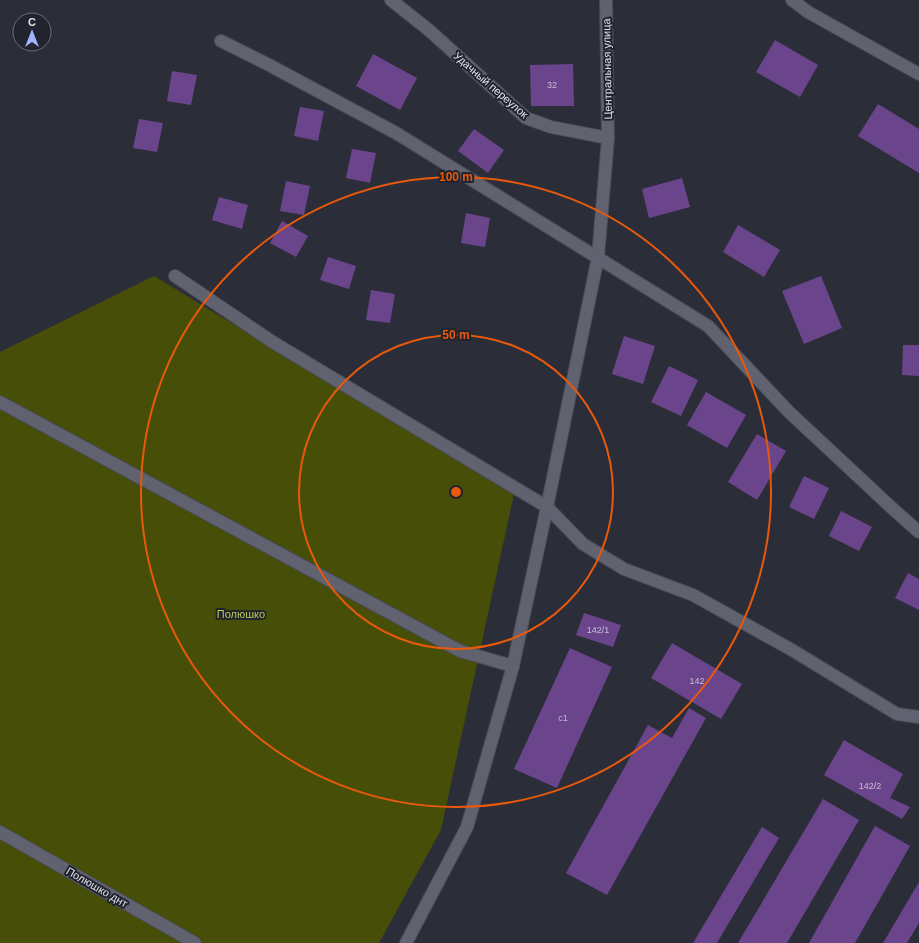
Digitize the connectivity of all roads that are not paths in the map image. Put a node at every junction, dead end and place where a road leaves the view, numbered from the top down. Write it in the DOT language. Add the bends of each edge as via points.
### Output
graph roads {
  1 [pos="390,0"];
  2 [pos="606,0"];
  3 [pos="792,0"];
  4 [pos="221,42"];
  5 [pos="919,74"];
  6 [pos="608,138"];
  7 [pos="598,257"];
  8 [pos="176,276"];
  9 [pos="0,402"];
  10 [pos="547,507"];
  11 [pos="919,532"];
  12 [pos="513,666"];
  13 [pos="919,716"];
  14 [pos="0,832"];
  15 [pos="195,943"];
  16 [pos="406,943"];
  1 -- 6 [label="street, Удачный переулок" via="430,31 526,118 551,127"];
  2 -- 6 [label="street, Центральная улица"];
  3 -- 5 [label="street" via="808,12"];
  4 -- 7 [label="street" via="396,133"];
  6 -- 7 [label="street, Центральная улица"];
  7 -- 10 [label="street, Центральная улица"];
  7 -- 11 [label="street" via="708,326 789,412"];
  8 -- 10 [label="street" via="270,341"];
  9 -- 12 [label="street" via="460,651"];
  10 -- 12 [label="street, Центральная улица"];
  10 -- 13 [label="street" via="583,544 624,569 693,594 897,714"];
  12 -- 16 [label="street, Центральная улица" via="467,827"];
  14 -- 15 [label="street, Полюшко днт"];
}
